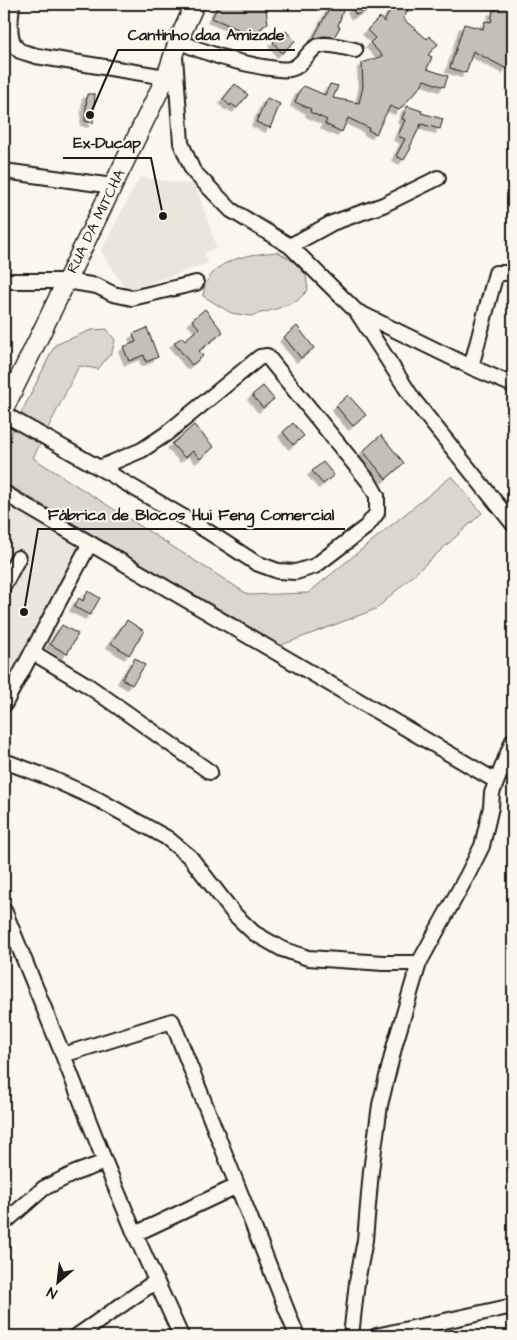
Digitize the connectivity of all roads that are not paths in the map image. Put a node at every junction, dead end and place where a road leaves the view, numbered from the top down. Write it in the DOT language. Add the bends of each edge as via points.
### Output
graph roads {
  1 [pos="12,4"];
  2 [pos="195,4"];
  3 [pos="8,41"];
  4 [pos="176,46"];
  5 [pos="354,50"];
  6 [pos="166,77"];
  7 [pos="4,171"];
  8 [pos="438,178"];
  9 [pos="113,186"];
  10 [pos="290,246"];
  11 [pos="513,273"];
  12 [pos="4,281"];
  13 [pos="66,281"];
  14 [pos="196,283"];
  15 [pos="357,312"];
  16 [pos="471,367"];
  17 [pos="513,385"];
  18 [pos="4,409"];
  19 [pos="4,414"];
  20 [pos="99,468"];
  21 [pos="4,493"];
  22 [pos="513,524"];
  23 [pos="90,543"];
  24 [pos="18,558"];
  25 [pos="4,584"];
  26 [pos="32,652"];
  27 [pos="4,705"];
  28 [pos="513,740"];
  29 [pos="4,761"];
  30 [pos="210,772"];
  31 [pos="498,777"];
  32 [pos="513,779"];
  33 [pos="4,910"];
  34 [pos="419,963"];
  35 [pos="63,1054"];
  36 [pos="104,1162"];
  37 [pos="237,1186"];
  38 [pos="4,1223"];
  39 [pos="135,1234"];
  40 [pos="156,1281"];
  41 [pos="513,1306"];
  42 [pos="77,1336"];
  43 [pos="181,1336"];
  44 [pos="297,1336"];
  45 [pos="351,1336"];
  46 [pos="376,1336"];
  1 -- 3 [label="street"];
  2 -- 4 [label="main road, RUA DA MITCHA"];
  3 -- 6 [label="street" via="19,50 36,56"];
  4 -- 5 [label="street" via="275,69 298,66 311,50 323,44"];
  4 -- 6 [label="main road, RUA DA MITCHA"];
  4 -- 10 [label="street" via="182,143 193,171 231,210"];
  6 -- 9 [label="main road, RUA DA MITCHA"];
  7 -- 9 [label="street"];
  8 -- 10 [label="street" via="383,205 332,223"];
  9 -- 13 [label="main road, RUA DA MITCHA"];
  10 -- 15 [label="street"];
  11 -- 16 [label="street" via="496,273"];
  12 -- 13 [label="street"];
  13 -- 14 [label="street" via="97,286 132,298"];
  13 -- 18 [label="main road, RUA DA MITCHA"];
  15 -- 16 [label="street"];
  15 -- 22 [label="street" via="413,399"];
  16 -- 17 [label="street"];
  19 -- 20 [label="street"];
  20 -- 20 [label="street" via="142,450 260,357 267,356 369,482 377,496 376,512 366,527 316,566 296,572 278,571 256,563"];
  21 -- 23 [label="street"];
  23 -- 26 [label="street"];
  23 -- 31 [label="street"];
  24 -- 25 [label="street"];
  26 -- 27 [label="street"];
  26 -- 30 [label="street" via="86,685"];
  28 -- 31 [label="street"];
  29 -- 34 [label="street" via="99,800 167,838 190,857 254,933 282,949 308,958"];
  31 -- 32 [label="street"];
  31 -- 34 [label="street" via="482,846"];
  33 -- 35 [label="street"];
  34 -- 45 [label="street" via="394,1044 380,1105"];
  35 -- 36 [label="street"];
  35 -- 37 [label="street" via="172,1021"];
  36 -- 38 [label="street" via="44,1188"];
  36 -- 39 [label="street"];
  37 -- 39 [label="street"];
  37 -- 44 [label="street"];
  39 -- 40 [label="street"];
  40 -- 42 [label="street"];
  40 -- 43 [label="street"];
  41 -- 46 [label="street"];
}
